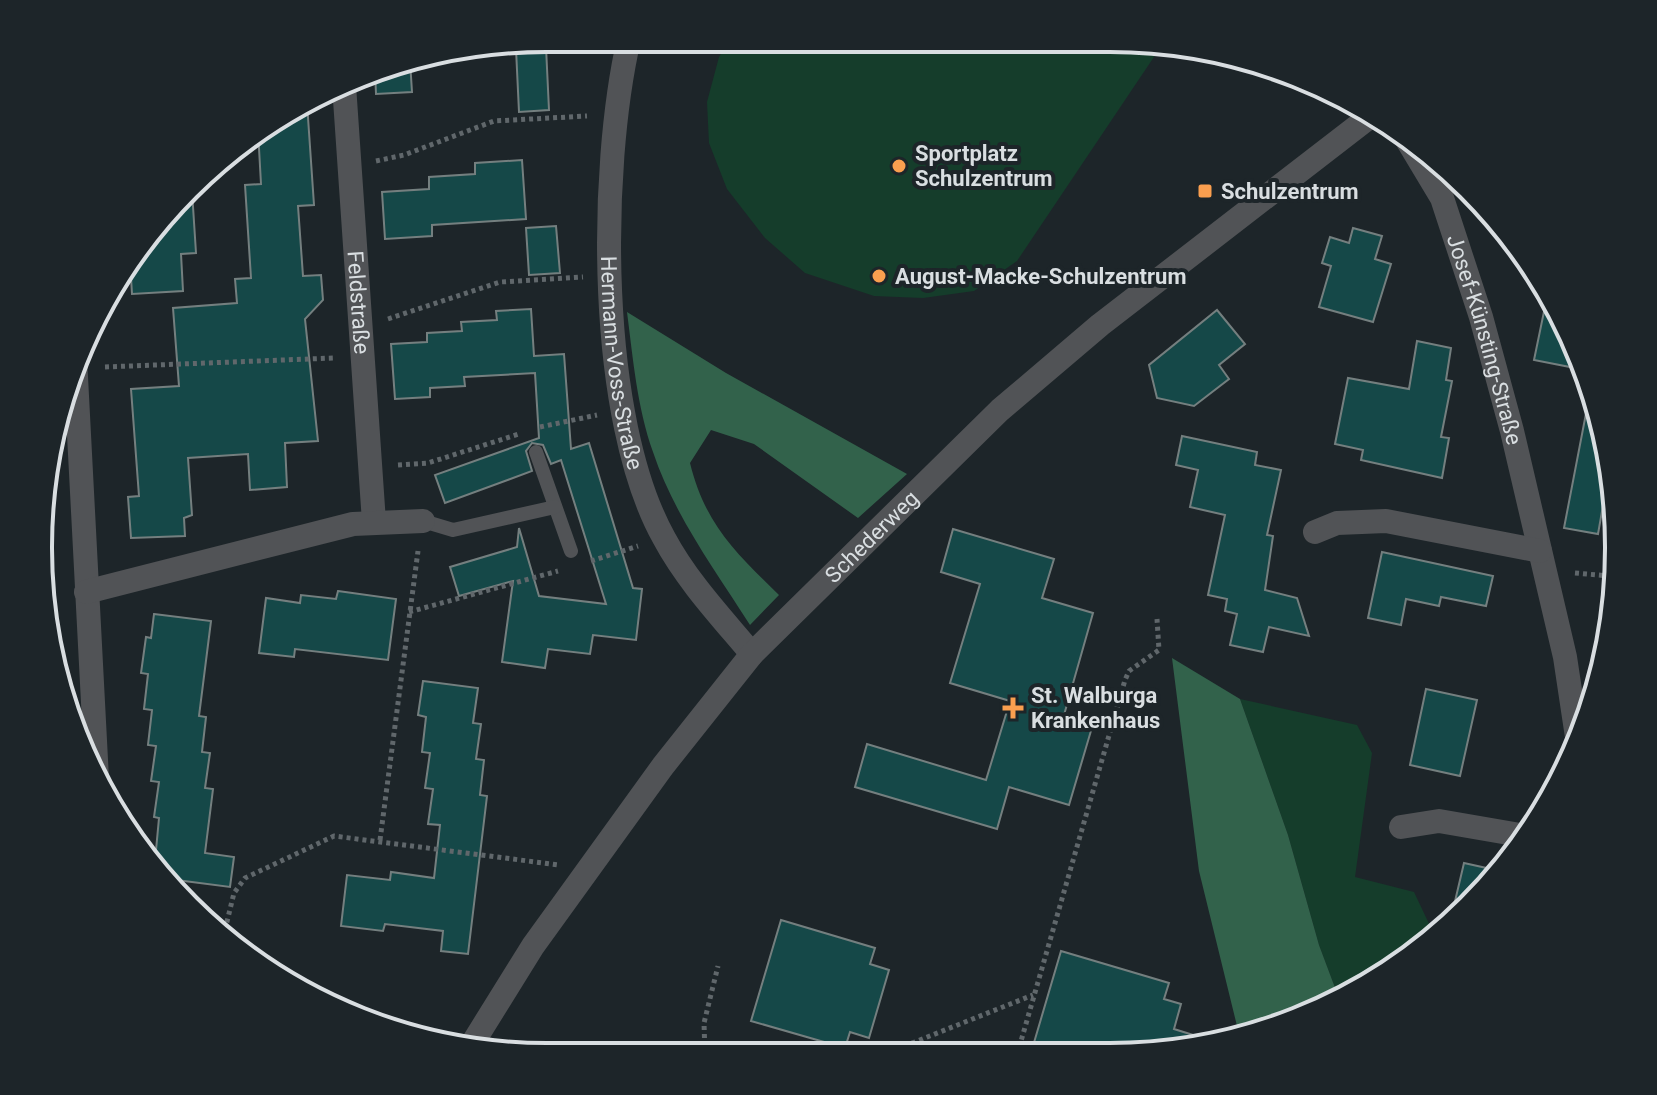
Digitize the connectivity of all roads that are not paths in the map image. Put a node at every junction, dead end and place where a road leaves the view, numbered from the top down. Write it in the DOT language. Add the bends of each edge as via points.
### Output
graph roads {
  1 [pos="627,52"];
  2 [pos="345,96"];
  3 [pos="1363,122"];
  4 [pos="1420,162"];
  5 [pos="77,391"];
  6 [pos="536,452"];
  7 [pos="555,507"];
  8 [pos="423,521"];
  9 [pos="374,522"];
  10 [pos="1315,532"];
  11 [pos="571,551"];
  12 [pos="1540,551"];
  13 [pos="86,592"];
  14 [pos="752,654"];
  15 [pos="1575,718"];
  16 [pos="95,749"];
  17 [pos="1401,827"];
  18 [pos="1513,834"];
  19 [pos="476,1038"];
  1 -- 14 [label="street, Hermann-Voss-Straße" via="610,200 611,277 625,410 648,506 663,538"];
  2 -- 9 [label="street, Feldstraße"];
  3 -- 14 [label="street, Schederweg" via="1124,306 1000,410"];
  4 -- 12 [label="street, Josef-Künsting-Straße" via="1442,198 1460,247"];
  5 -- 13 [label="street"];
  6 -- 7 [label="lane"];
  7 -- 8 [label="lane" via="453,530"];
  7 -- 11 [label="lane"];
  8 -- 9 [label="street"];
  9 -- 13 [label="street"];
  10 -- 12 [label="street" via="1337,523 1386,521"];
  12 -- 15 [label="street, Josef-Künsting-Straße"];
  13 -- 16 [label="street"];
  14 -- 19 [label="street, Schederweg" via="542,934"];
  17 -- 18 [label="street" via="1439,821"];
}
